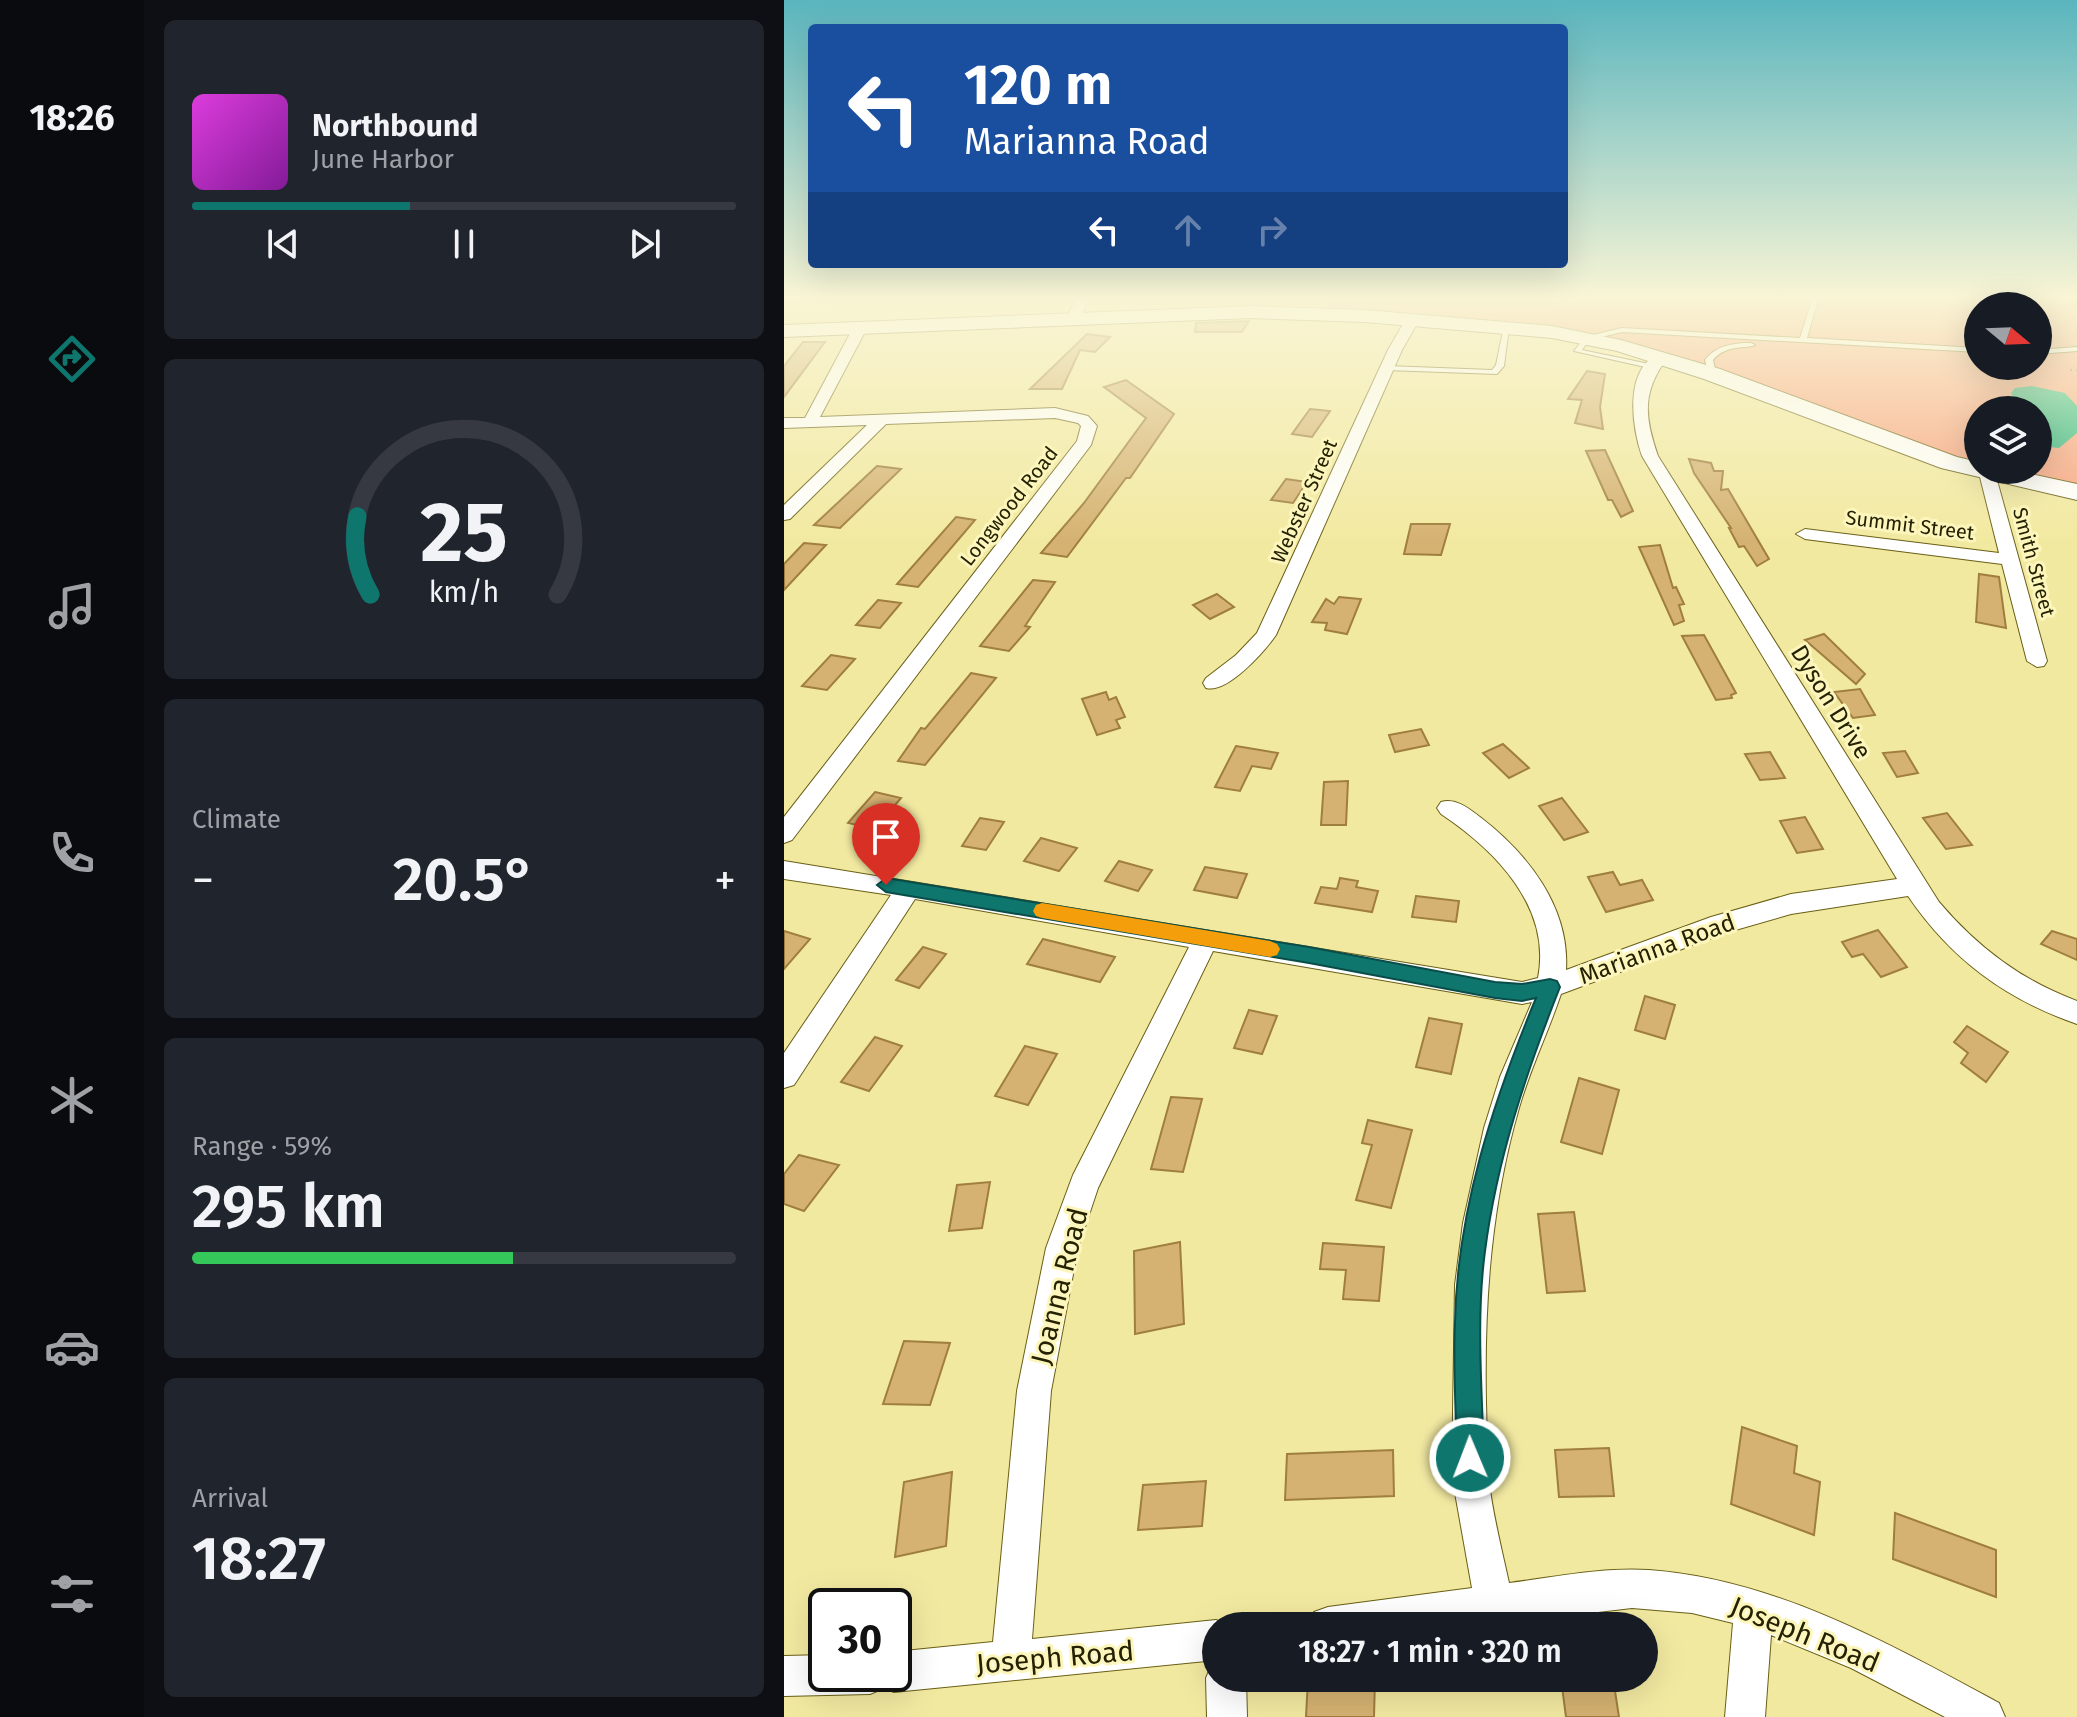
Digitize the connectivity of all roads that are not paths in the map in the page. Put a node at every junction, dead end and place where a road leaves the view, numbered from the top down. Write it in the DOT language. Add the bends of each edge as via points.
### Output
graph roads {
  1 [pos="832,380"];
  2 [pos="1382,380"];
  3 [pos="1644,380"];
  4 [pos="1728,380"];
  5 [pos="882,419"];
  6 [pos="810,422"];
  7 [pos="784,423"];
  8 [pos="1964,466"];
  9 [pos="1990,484"];
  10 [pos="2039,484"];
  11 [pos="2077,492"];
  12 [pos="784,515"];
  13 [pos="1805,534"];
  14 [pos="2010,560"];
  15 [pos="2037,661"];
  16 [pos="1213,683"];
  17 [pos="1449,808"];
  18 [pos="784,834"];
  19 [pos="784,870"];
  20 [pos="1914,886"];
  21 [pos="909,889"];
  22 [pos="1206,939"];
  23 [pos="1550,987"];
  24 [pos="2077,1013"];
  25 [pos="784,1076"];
  26 [pos="1495,1605"];
  27 [pos="1753,1609"];
  28 [pos="1439,1612"];
  29 [pos="1202,1641"];
  30 [pos="1011,1661"];
  31 [pos="912,1670"];
  32 [pos="808,1675"];
  33 [pos="784,1676"];
  34 [pos="1226,1692"];
  35 [pos="1227,1717"];
  36 [pos="1745,1717"];
  37 [pos="1985,1717"];
  1 -- 6 [label="street"];
  2 -- 16 [label="street, Webster Street" via="1266,635"];
  3 -- 20 [label="street, Dyson Drive" via="1639,403 1642,432 1656,469"];
  4 -- 8 [label="street"];
  5 -- 6 [label="street, Longwood Road"];
  5 -- 12 [label="street"];
  5 -- 18 [label="street, Longwood Road" via="1055,413 1083,419 1089,426 1085,442"];
  6 -- 7 [label="street"];
  9 -- 14 [label="street, Smith Street"];
  10 -- 11 [label="street"];
  13 -- 14 [label="street, Summit Street"];
  14 -- 15 [label="street, Smith Street"];
  17 -- 23 [label="street" via="1505,849 1535,895 1552,939"];
  19 -- 21 [label="street, Marianna Road"];
  20 -- 23 [label="street, Marianna Road" via="1791,904 1720,924"];
  20 -- 24 [label="street, Dyson Drive" via="1954,940 1983,965 2019,988"];
  21 -- 22 [label="street, Marianna Road"];
  21 -- 25 [label="street"];
  22 -- 23 [label="street, Marianna Road" via="1495,990 1522,993"];
  22 -- 30 [label="street, Joanna Road" via="1084,1185 1062,1248 1034,1391"];
  23 -- 26 [label="street" via="1510,1091 1473,1251 1467,1322 1471,1485"];
  26 -- 27 [label="street, Joseph Road" via="1646,1589 1695,1594"];
  26 -- 28 [label="street, Joseph Road"];
  27 -- 36 [label="street"];
  27 -- 37 [label="street, Joseph Road" via="1859,1653"];
  29 -- 30 [label="street, Joseph Road"];
  30 -- 31 [label="street, Joseph Road"];
  32 -- 33 [label="street"];
  34 -- 35 [label="street"];
}
